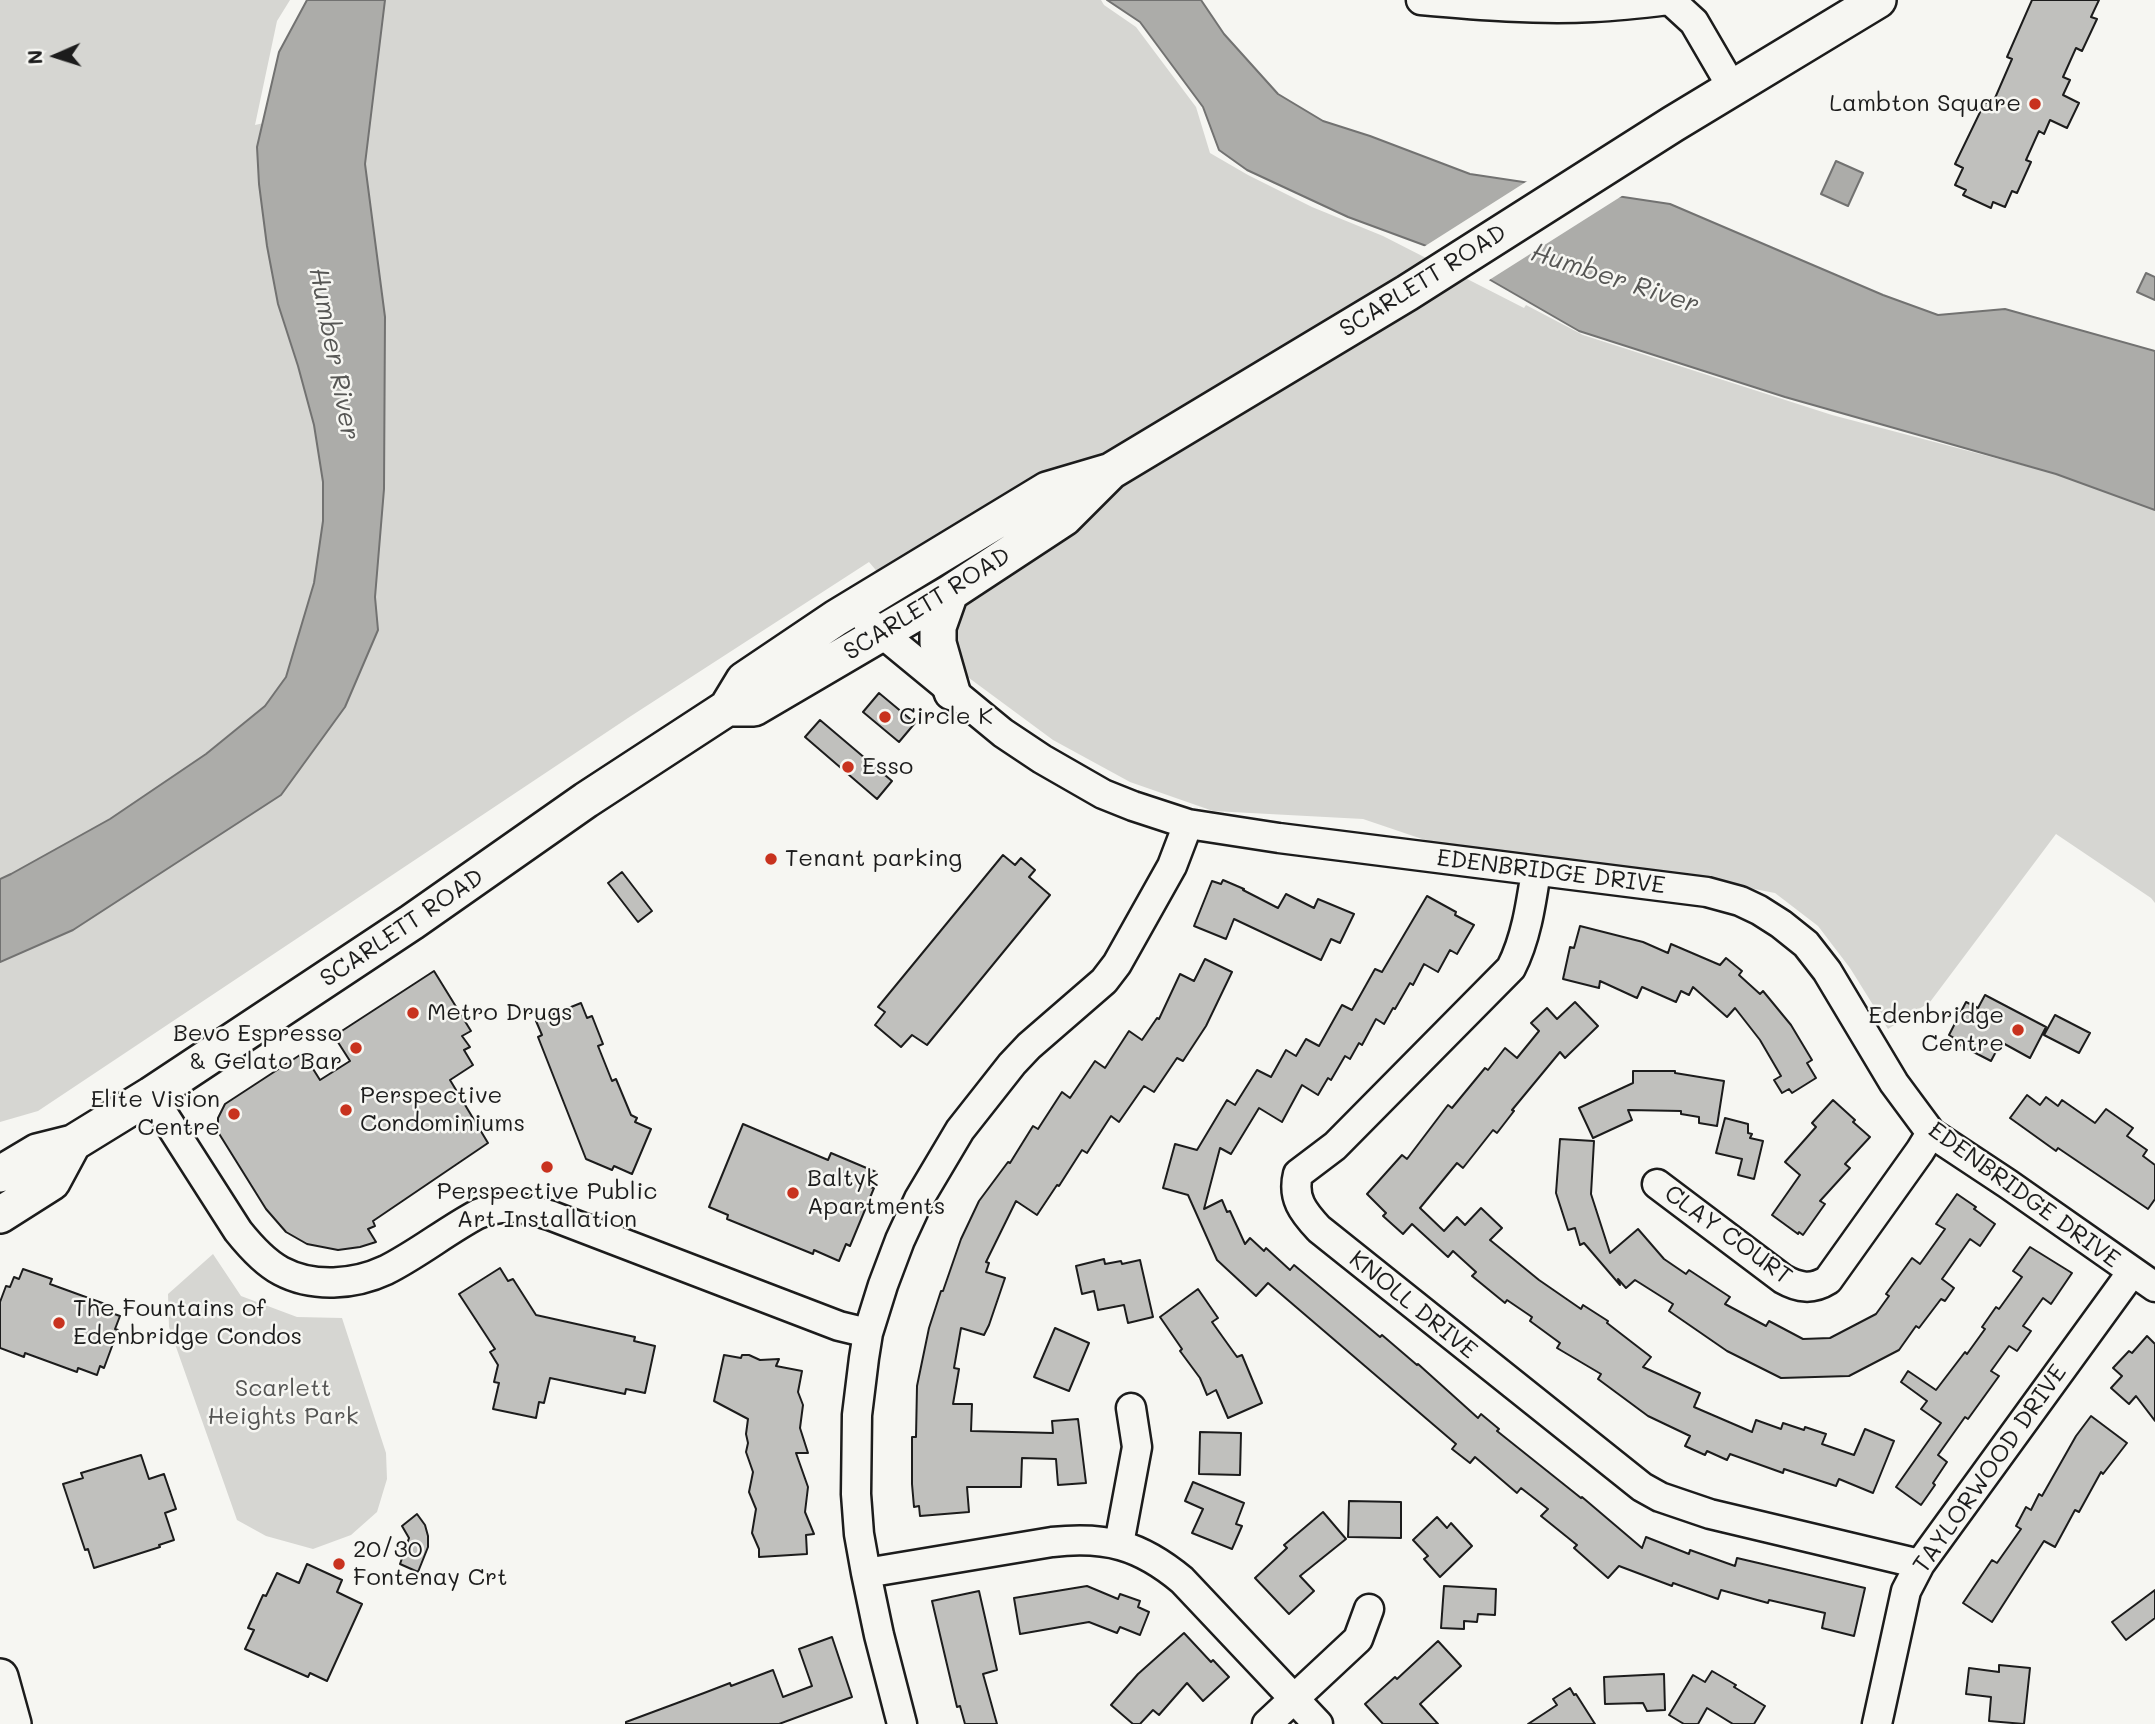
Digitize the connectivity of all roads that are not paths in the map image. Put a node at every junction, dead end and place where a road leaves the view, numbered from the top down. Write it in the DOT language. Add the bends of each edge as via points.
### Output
graph roads {
  1 [pos="1421,0"];
  2 [pos="1669,0"];
  3 [pos="1878,0"];
  4 [pos="1733,89"];
  5 [pos="1111,471"];
  6 [pos="950,593"];
  7 [pos="851,609"];
  8 [pos="883,633"];
  9 [pos="952,692"];
  10 [pos="727,708"];
  11 [pos="1188,824"];
  12 [pos="1536,871"];
  13 [pos="152,1095"];
  14 [pos="1931,1133"];
  15 [pos="73,1143"];
  16 [pos="0,1174"];
  17 [pos="1657,1184"];
  18 [pos="0,1215"];
  19 [pos="2143,1280"];
  20 [pos="868,1333"];
  21 [pos="1132,1408"];
  22 [pos="1119,1544"];
  23 [pos="1920,1564"];
  24 [pos="866,1573"];
  25 [pos="1369,1609"];
  26 [pos="0,1677"];
  27 [pos="1294,1699"];
  28 [pos="13,1724"];
  29 [pos="902,1724"];
  30 [pos="1267,1724"];
  31 [pos="1318,1724"];
  32 [pos="1877,1724"];
  1 -- 2 [label="street" via="1563,8"];
  2 -- 4 [label="street" via="1693,22"];
  3 -- 4 [label="main road, SCARLETT ROAD"];
  4 -- 5 [label="main road, SCARLETT ROAD"];
  5 -- 6 [label="main road, SCARLETT ROAD" via="1064,518"];
  5 -- 7 [label="main road, SCARLETT ROAD" via="1048,490"];
  6 -- 8 [label="main road, SCARLETT ROAD"];
  6 -- 9 [label="main road" via="938,627 938,643"];
  7 -- 8 [label="street, EDENBRIDGE DRIVE"];
  7 -- 10 [label="main road, SCARLETT ROAD" via="744,680"];
  8 -- 9 [label="street, EDENBRIDGE DRIVE"];
  8 -- 10 [label="main road, SCARLETT ROAD" via="754,708"];
  9 -- 11 [label="street, EDENBRIDGE DRIVE" via="1003,733 1076,779 1133,806"];
  10 -- 13 [label="main road, SCARLETT ROAD"];
  11 -- 12 [label="street, EDENBRIDGE DRIVE"];
  11 -- 20 [label="street" via="1172,866 1117,964 1012,1064 947,1150 900,1240"];
  12 -- 14 [label="street, EDENBRIDGE DRIVE" via="1707,892 1740,901 1781,923 1806,944 1827,971 1887,1072"];
  12 -- 23 [label="street, KNOLL DRIVE" via="1523,936 1511,968 1335,1146 1298,1174 1299,1202 1319,1229 1642,1488 1710,1514"];
  13 -- 15 [label="main road, SCARLETT ROAD"];
  13 -- 20 [label="street" via="250,1247 273,1266 301,1278 361,1280 407,1259 478,1214 515,1207 552,1216 838,1326"];
  14 -- 17 [label="street, CLAY COURT" via="1828,1280 1807,1288 1783,1279"];
  14 -- 19 [label="street, EDENBRIDGE DRIVE"];
  15 -- 16 [label="main road, SCARLETT ROAD" via="37,1152"];
  15 -- 18 [label="main road" via="52,1182"];
  19 -- 23 [label="street, TAYLORWOOD DRIVE"];
  20 -- 24 [label="street" via="855,1444 859,1534"];
  21 -- 22 [label="street" via="1137,1447"];
  22 -- 24 [label="street" via="1078,1539"];
  22 -- 27 [label="street" via="1165,1566 1182,1580"];
  23 -- 32 [label="street, TAYLORWOOD DRIVE" via="1906,1591"];
  24 -- 29 [label="street"];
  25 -- 27 [label="street" via="1359,1639"];
  26 -- 28 [label="main road"];
  27 -- 30 [label="street"];
  27 -- 31 [label="street"];
}
